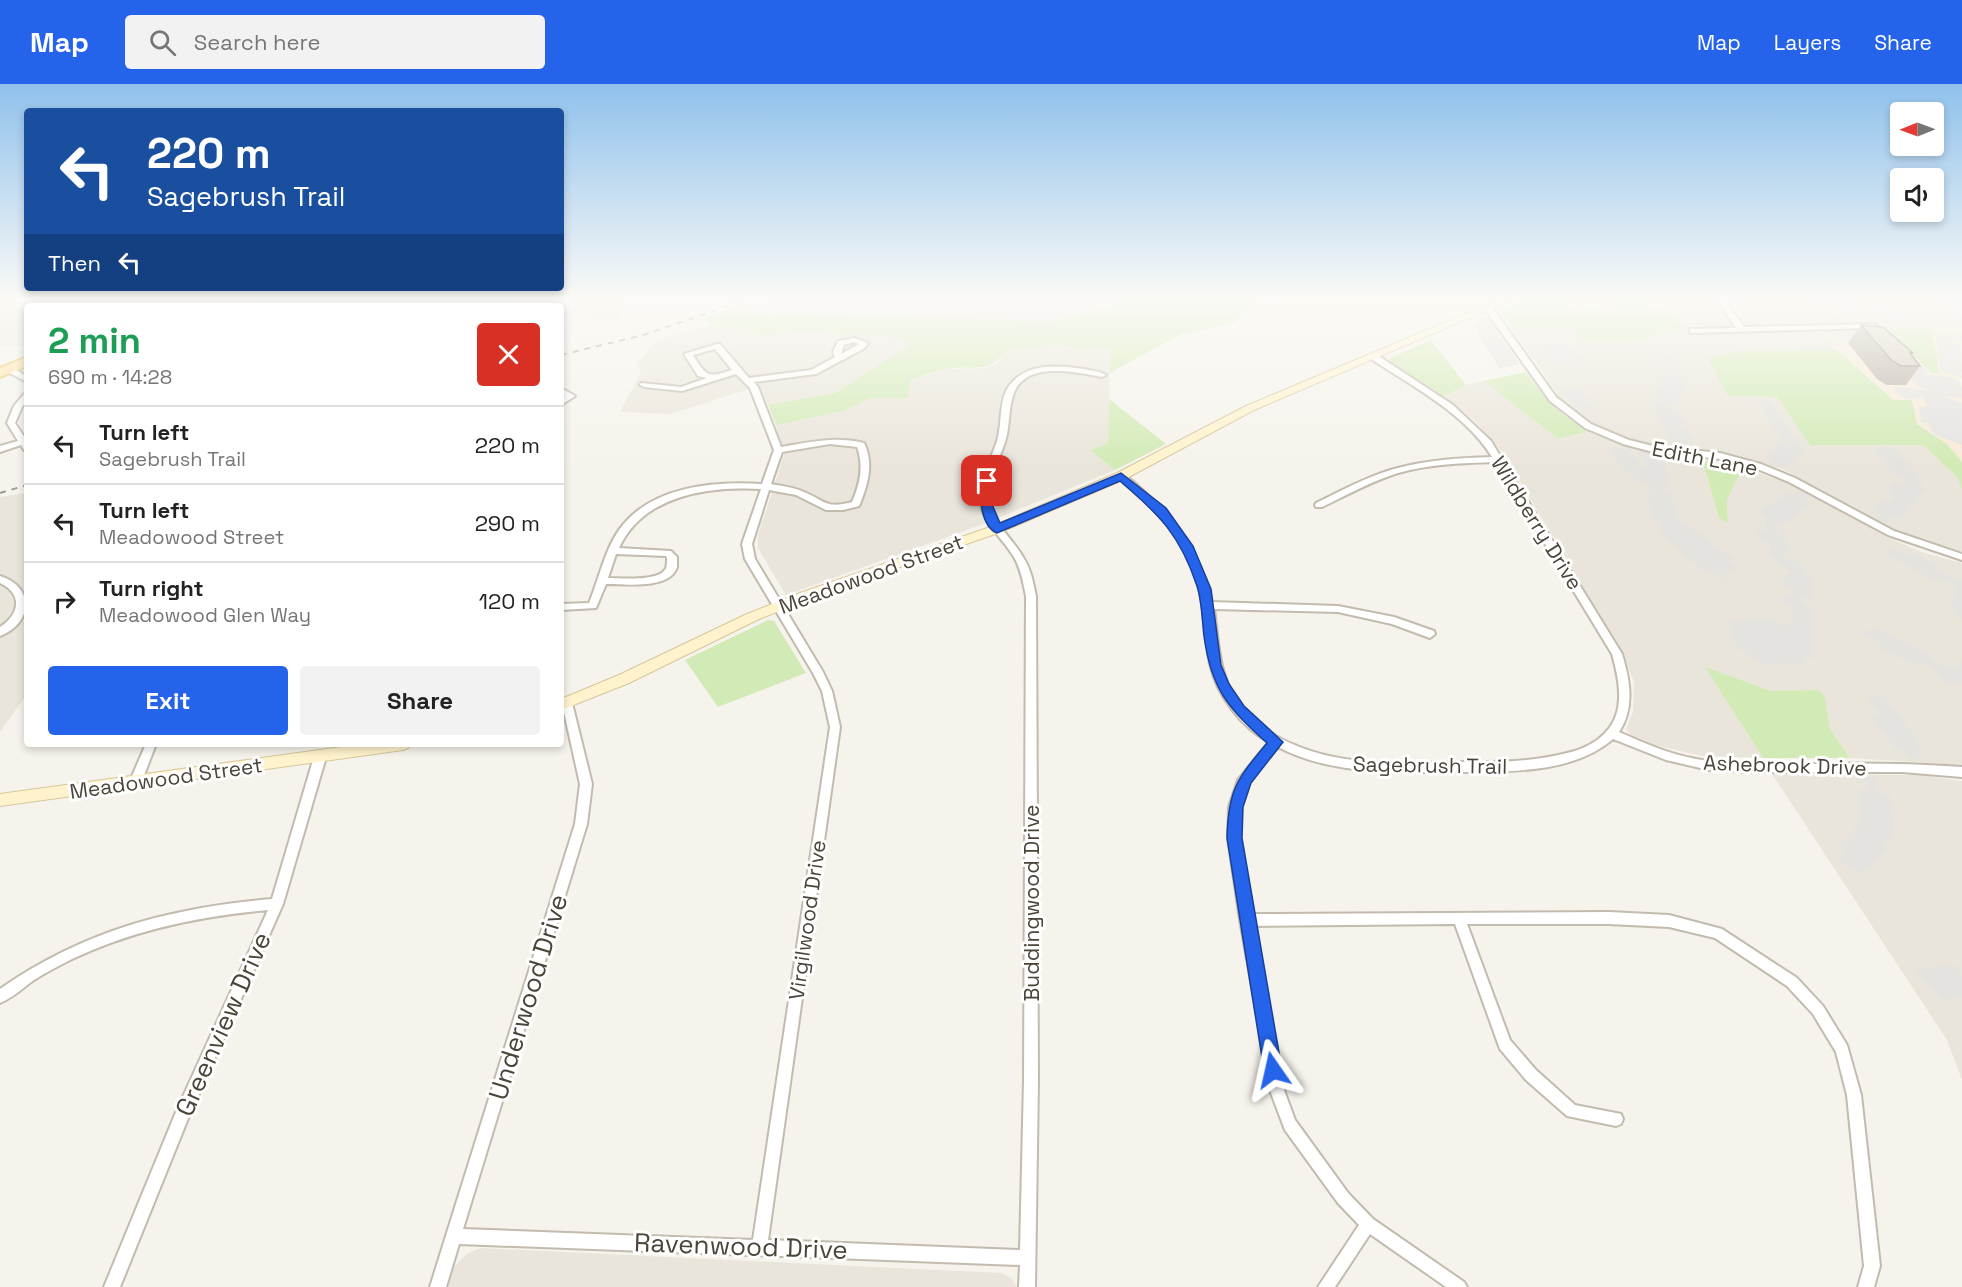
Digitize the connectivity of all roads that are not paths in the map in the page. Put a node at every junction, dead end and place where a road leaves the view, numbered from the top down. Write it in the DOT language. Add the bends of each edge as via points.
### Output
graph roads {
  1 [pos="689,355"];
  2 [pos="724,355"];
  3 [pos="1378,355"];
  4 [pos="1521,355"];
  5 [pos="1374,357"];
  6 [pos="840,359"];
  7 [pos="24,362"];
  8 [pos="4,371"];
  9 [pos="737,371"];
  10 [pos="1102,375"];
  11 [pos="714,378"];
  12 [pos="24,379"];
  13 [pos="747,381"];
  14 [pos="644,385"];
  15 [pos="564,392"];
  16 [pos="24,400"];
  17 [pos="564,401"];
  18 [pos="12,416"];
  19 [pos="0,420"];
  20 [pos="24,443"];
  21 [pos="24,445"];
  22 [pos="0,449"];
  23 [pos="778,450"];
  24 [pos="1498,459"];
  25 [pos="1121,476"];
  26 [pos="767,487"];
  27 [pos="1319,505"];
  28 [pos="997,529"];
  29 [pos="615,551"];
  30 [pos="1962,557"];
  31 [pos="0,579"];
  32 [pos="603,580"];
  33 [pos="1208,604"];
  34 [pos="564,607"];
  35 [pos="778,607"];
  36 [pos="0,632"];
  37 [pos="1430,634"];
  38 [pos="564,704"];
  39 [pos="1613,734"];
  40 [pos="1276,742"];
  41 [pos="150,747"];
  42 [pos="384,747"];
  43 [pos="321,757"];
  44 [pos="1962,772"];
  45 [pos="135,783"];
  46 [pos="0,800"];
  47 [pos="277,904"];
  48 [pos="1246,920"];
  49 [pos="1460,921"];
  50 [pos="0,997"];
  51 [pos="1616,1119"];
  52 [pos="1368,1224"];
  53 [pos="454,1236"];
  54 [pos="760,1246"];
  55 [pos="1027,1258"];
  56 [pos="112,1287"];
  57 [pos="438,1287"];
  58 [pos="1027,1287"];
  59 [pos="1326,1287"];
  60 [pos="1459,1287"];
  61 [pos="1866,1287"];
  1 -- 11 [label="street" via="701,374"];
  2 -- 9 [label="street"];
  3 -- 5 [label="street, Meadowood Street"];
  4 -- 30 [label="street, Edith Lane" via="1553,399 1588,426 1653,449 1720,456 1758,466 1891,533"];
  5 -- 24 [label="street, Wildberry Drive" via="1450,407 1474,428"];
  5 -- 25 [label="street, Meadowood Street" via="1250,408"];
  6 -- 13 [label="street" via="813,372"];
  7 -- 8 [label="main road"];
  8 -- 12 [label="street"];
  9 -- 11 [label="street"];
  9 -- 13 [label="street"];
  10 -- 28 [label="street, Buddingwood Drive" via="1047,369 1026,376 1011,390 1003,436 984,491"];
  11 -- 14 [label="street" via="682,389"];
  13 -- 23 [label="street" via="754,387"];
  15 -- 17 [label="street" via="571,396"];
  16 -- 18 [label="street"];
  18 -- 19 [label="street"];
  18 -- 20 [label="street" via="11,423"];
  21 -- 22 [label="street"];
  23 -- 26 [label="street, Virgilwood Drive"];
  23 -- 26 [label="street" via="830,442 861,445 867,457 861,492 856,504 838,510 818,507 791,491"];
  24 -- 27 [label="street" via="1449,461 1397,471"];
  24 -- 39 [label="street, Wildberry Drive" via="1617,654 1625,676 1626,695"];
  25 -- 28 [label="street, Meadowood Street"];
  25 -- 33 [label="street, Sagebrush Trail" via="1176,528 1197,568"];
  26 -- 29 [label="street" via="702,488 670,496 623,531"];
  26 -- 35 [label="street, Virgilwood Drive" via="747,544 750,559"];
  28 -- 35 [label="street, Meadowood Street"];
  28 -- 55 [label="street, Buddingwood Drive" via="1023,565 1032,616"];
  29 -- 32 [label="street"];
  29 -- 32 [label="street" via="668,553 673,566 657,580"];
  31 -- 36 [label="street" via="15,587 22,606 15,620"];
  32 -- 34 [label="street" via="593,606"];
  33 -- 37 [label="street" via="1338,609 1394,621"];
  33 -- 40 [label="street, Sagebrush Trail" via="1215,665 1222,686 1239,710"];
  35 -- 38 [label="street, Meadowood Street"];
  35 -- 54 [label="street, Virgilwood Drive" via="827,692 835,727"];
  38 -- 53 [label="street, Underwood Drive" via="586,784 580,824"];
  39 -- 40 [label="street, Sagebrush Trail" via="1597,747 1575,756 1521,766 1357,766 1302,753"];
  39 -- 44 [label="street, Ashebrook Drive" via="1662,756 1722,767"];
  40 -- 48 [label="street" via="1244,780 1235,807 1234,838"];
  41 -- 45 [label="street"];
  42 -- 43 [label="street, Meadowood Street"];
  43 -- 45 [label="street, Meadowood Street"];
  43 -- 47 [label="street, Greenview Drive"];
  45 -- 46 [label="street, Meadowood Street"];
  47 -- 50 [label="street" via="169,916 109,936 52,963"];
  47 -- 56 [label="street, Greenview Drive" via="181,1117"];
  48 -- 49 [label="street"];
  48 -- 52 [label="street" via="1278,1093 1290,1125 1343,1198"];
  49 -- 51 [label="street" via="1505,1044 1531,1075 1572,1111"];
  49 -- 61 [label="street" via="1669,921 1718,933 1792,982 1818,1010 1842,1050 1854,1095 1872,1266"];
  52 -- 59 [label="street"];
  52 -- 60 [label="street"];
  53 -- 54 [label="street, Ravenwood Drive"];
  53 -- 57 [label="street, Underwood Drive"];
  54 -- 55 [label="street, Ravenwood Drive"];
  55 -- 58 [label="street, Buddingwood Drive"];
}
